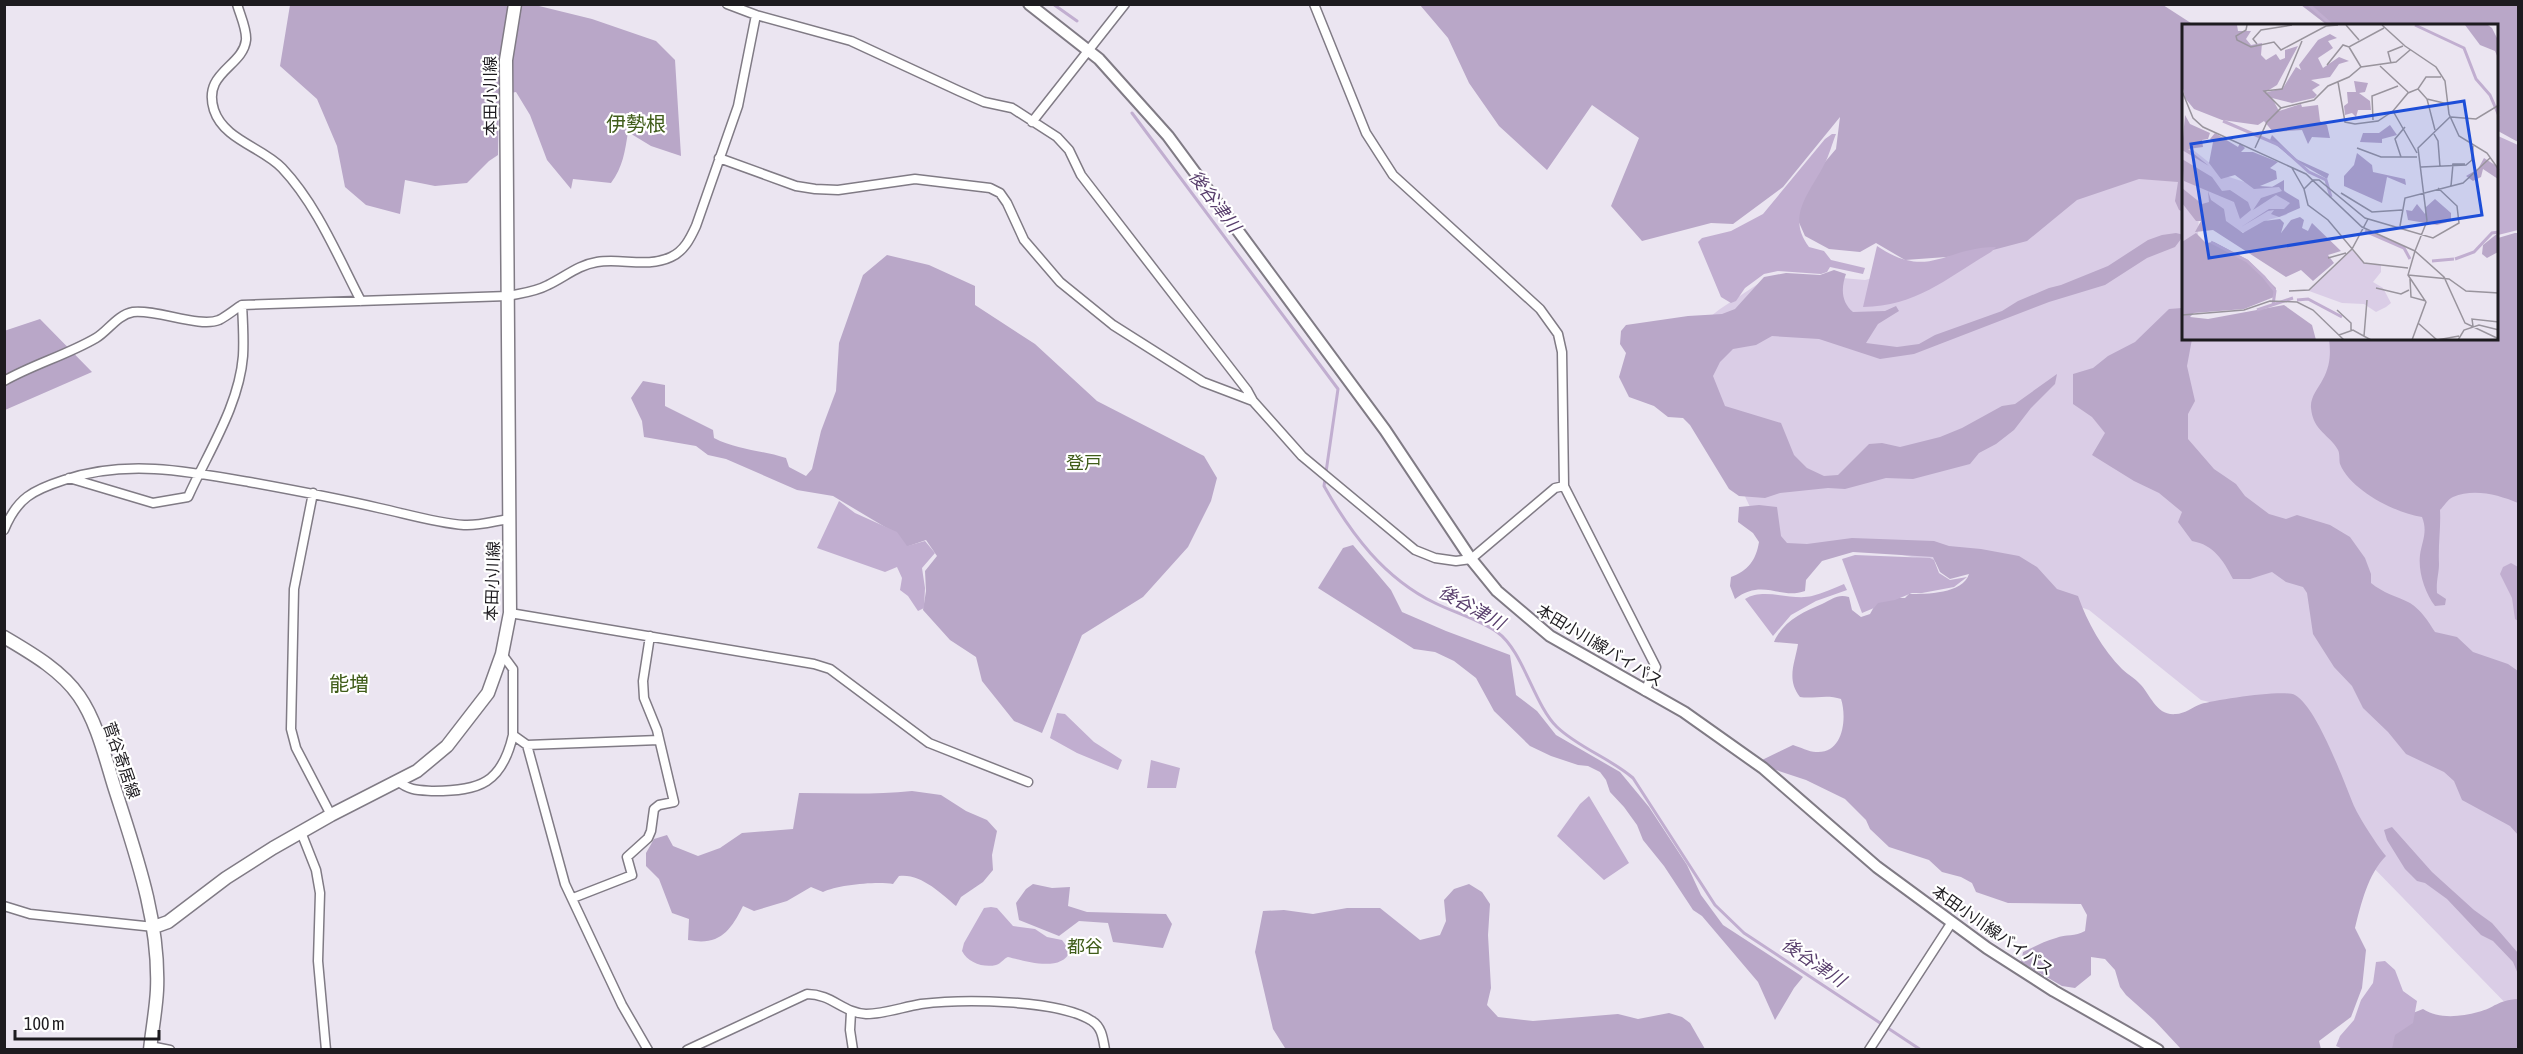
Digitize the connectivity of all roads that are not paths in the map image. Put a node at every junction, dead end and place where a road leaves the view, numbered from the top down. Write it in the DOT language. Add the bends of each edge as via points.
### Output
graph roads {
  1 [pos="237,4"];
  2 [pos="515,4"];
  3 [pos="727,4"];
  4 [pos="1029,4"];
  5 [pos="1125,4"];
  6 [pos="1314,4"];
  7 [pos="756,15"];
  8 [pos="1089,50"];
  9 [pos="1032,122"];
  10 [pos="719,158"];
  11 [pos="508,296"];
  12 [pos="361,301"];
  13 [pos="242,305"];
  14 [pos="4,381"];
  15 [pos="1253,401"];
  16 [pos="199,473"];
  17 [pos="69,478"];
  18 [pos="1564,486"];
  19 [pos="313,494"];
  20 [pos="509,519"];
  21 [pos="4,530"];
  22 [pos="1471,559"];
  23 [pos="510,612"];
  24 [pos="650,636"];
  25 [pos="4,638"];
  26 [pos="502,654"];
  27 [pos="1645,690"];
  28 [pos="513,735"];
  29 [pos="659,740"];
  30 [pos="527,745"];
  31 [pos="398,781"];
  32 [pos="1028,782"];
  33 [pos="331,815"];
  34 [pos="301,832"];
  35 [pos="573,898"];
  36 [pos="4,906"];
  37 [pos="1952,922"];
  38 [pos="154,927"];
  39 [pos="851,1012"];
  40 [pos="150,1048"];
  41 [pos="170,1050"];
  42 [pos="326,1050"];
  43 [pos="648,1050"];
  44 [pos="687,1050"];
  45 [pos="853,1050"];
  46 [pos="1105,1050"];
  47 [pos="1869,1050"];
  48 [pos="2158,1050"];
  1 -- 12 [label="street" via="246,37 241,53 216,82 212,103 215,114 225,130 267,155 296,184"];
  2 -- 11 [label="main road, 本田小川線" via="506,60"];
  3 -- 7 [label="street"];
  4 -- 8 [label="street, 本田小川線バイパス"];
  5 -- 8 [label="street"];
  6 -- 18 [label="street" via="1366,133 1393,175 1540,309 1558,334 1562,352"];
  7 -- 9 [label="street" via="851,41 984,102 1012,108"];
  7 -- 10 [label="street" via="738,106"];
  8 -- 9 [label="street"];
  8 -- 22 [label="street, 本田小川線バイパス" via="1132,93 1204,182 1385,430"];
  9 -- 15 [label="street" via="1057,137 1069,150 1081,175"];
  10 -- 11 [label="street" via="696,226 680,253 657,261 598,262 575,268 537,290"];
  10 -- 15 [label="street" via="795,186 815,189 838,190 915,179 990,188 1000,193 1024,240 1060,282 1143,346 1203,382"];
  11 -- 12 [label="street"];
  11 -- 20 [label="main road, 本田小川線"];
  12 -- 13 [label="street"];
  13 -- 14 [label="street" via="219,320 208,322 149,312 122,315 89,342"];
  13 -- 16 [label="street" via="243,357 238,382 231,407"];
  15 -- 22 [label="street" via="1302,456 1415,550 1435,558"];
  16 -- 17 [label="street" via="105,469"];
  16 -- 17 [label="street" via="188,497 153,503"];
  16 -- 19 [label="street"];
  17 -- 21 [label="street" via="22,500"];
  18 -- 22 [label="street" via="1555,488"];
  18 -- 27 [label="street" via="1656,667"];
  19 -- 20 [label="street" via="442,522 466,525"];
  19 -- 33 [label="street" via="294,589 291,729 296,747"];
  20 -- 23 [label="main road, 本田小川線"];
  22 -- 27 [label="street, 本田小川線バイパス" via="1497,591 1550,636"];
  23 -- 24 [label="street"];
  23 -- 26 [label="main road, 本田小川線"];
  24 -- 29 [label="street" via="644,698"];
  24 -- 32 [label="street" via="830,669 929,743"];
  25 -- 38 [label="main road, 菅谷寄居線" via="39,658 80,697 99,739"];
  26 -- 28 [label="street" via="513,669"];
  26 -- 31 [label="main road, 本田小川線" via="488,693 447,746"];
  27 -- 37 [label="street, 本田小川線バイパス" via="1684,712 1763,768 1877,867"];
  28 -- 30 [label="street"];
  28 -- 31 [label="street" via="501,768 489,781 474,788 420,790 405,788"];
  29 -- 30 [label="street"];
  29 -- 35 [label="street" via="674,802 654,808 648,838 627,857 632,875"];
  30 -- 35 [label="street"];
  31 -- 33 [label="main road, 本田小川線"];
  33 -- 34 [label="main road, 本田小川線"];
  34 -- 38 [label="main road, 本田小川線" via="226,878 168,922"];
  34 -- 42 [label="street" via="316,870 320,893 318,961"];
  35 -- 43 [label="street" via="622,1005"];
  36 -- 38 [label="street" via="30,915"];
  37 -- 47 [label="street"];
  37 -- 48 [label="street, 本田小川線バイパス" via="2026,974"];
  38 -- 40 [label="main road" via="157,991"];
  39 -- 44 [label="street" via="830,998 807,994"];
  39 -- 45 [label="street"];
  39 -- 46 [label="street" via="869,1014 922,1004 960,1003 1047,1007 1092,1021 1099,1028"];
  40 -- 41 [label="street"];
}
